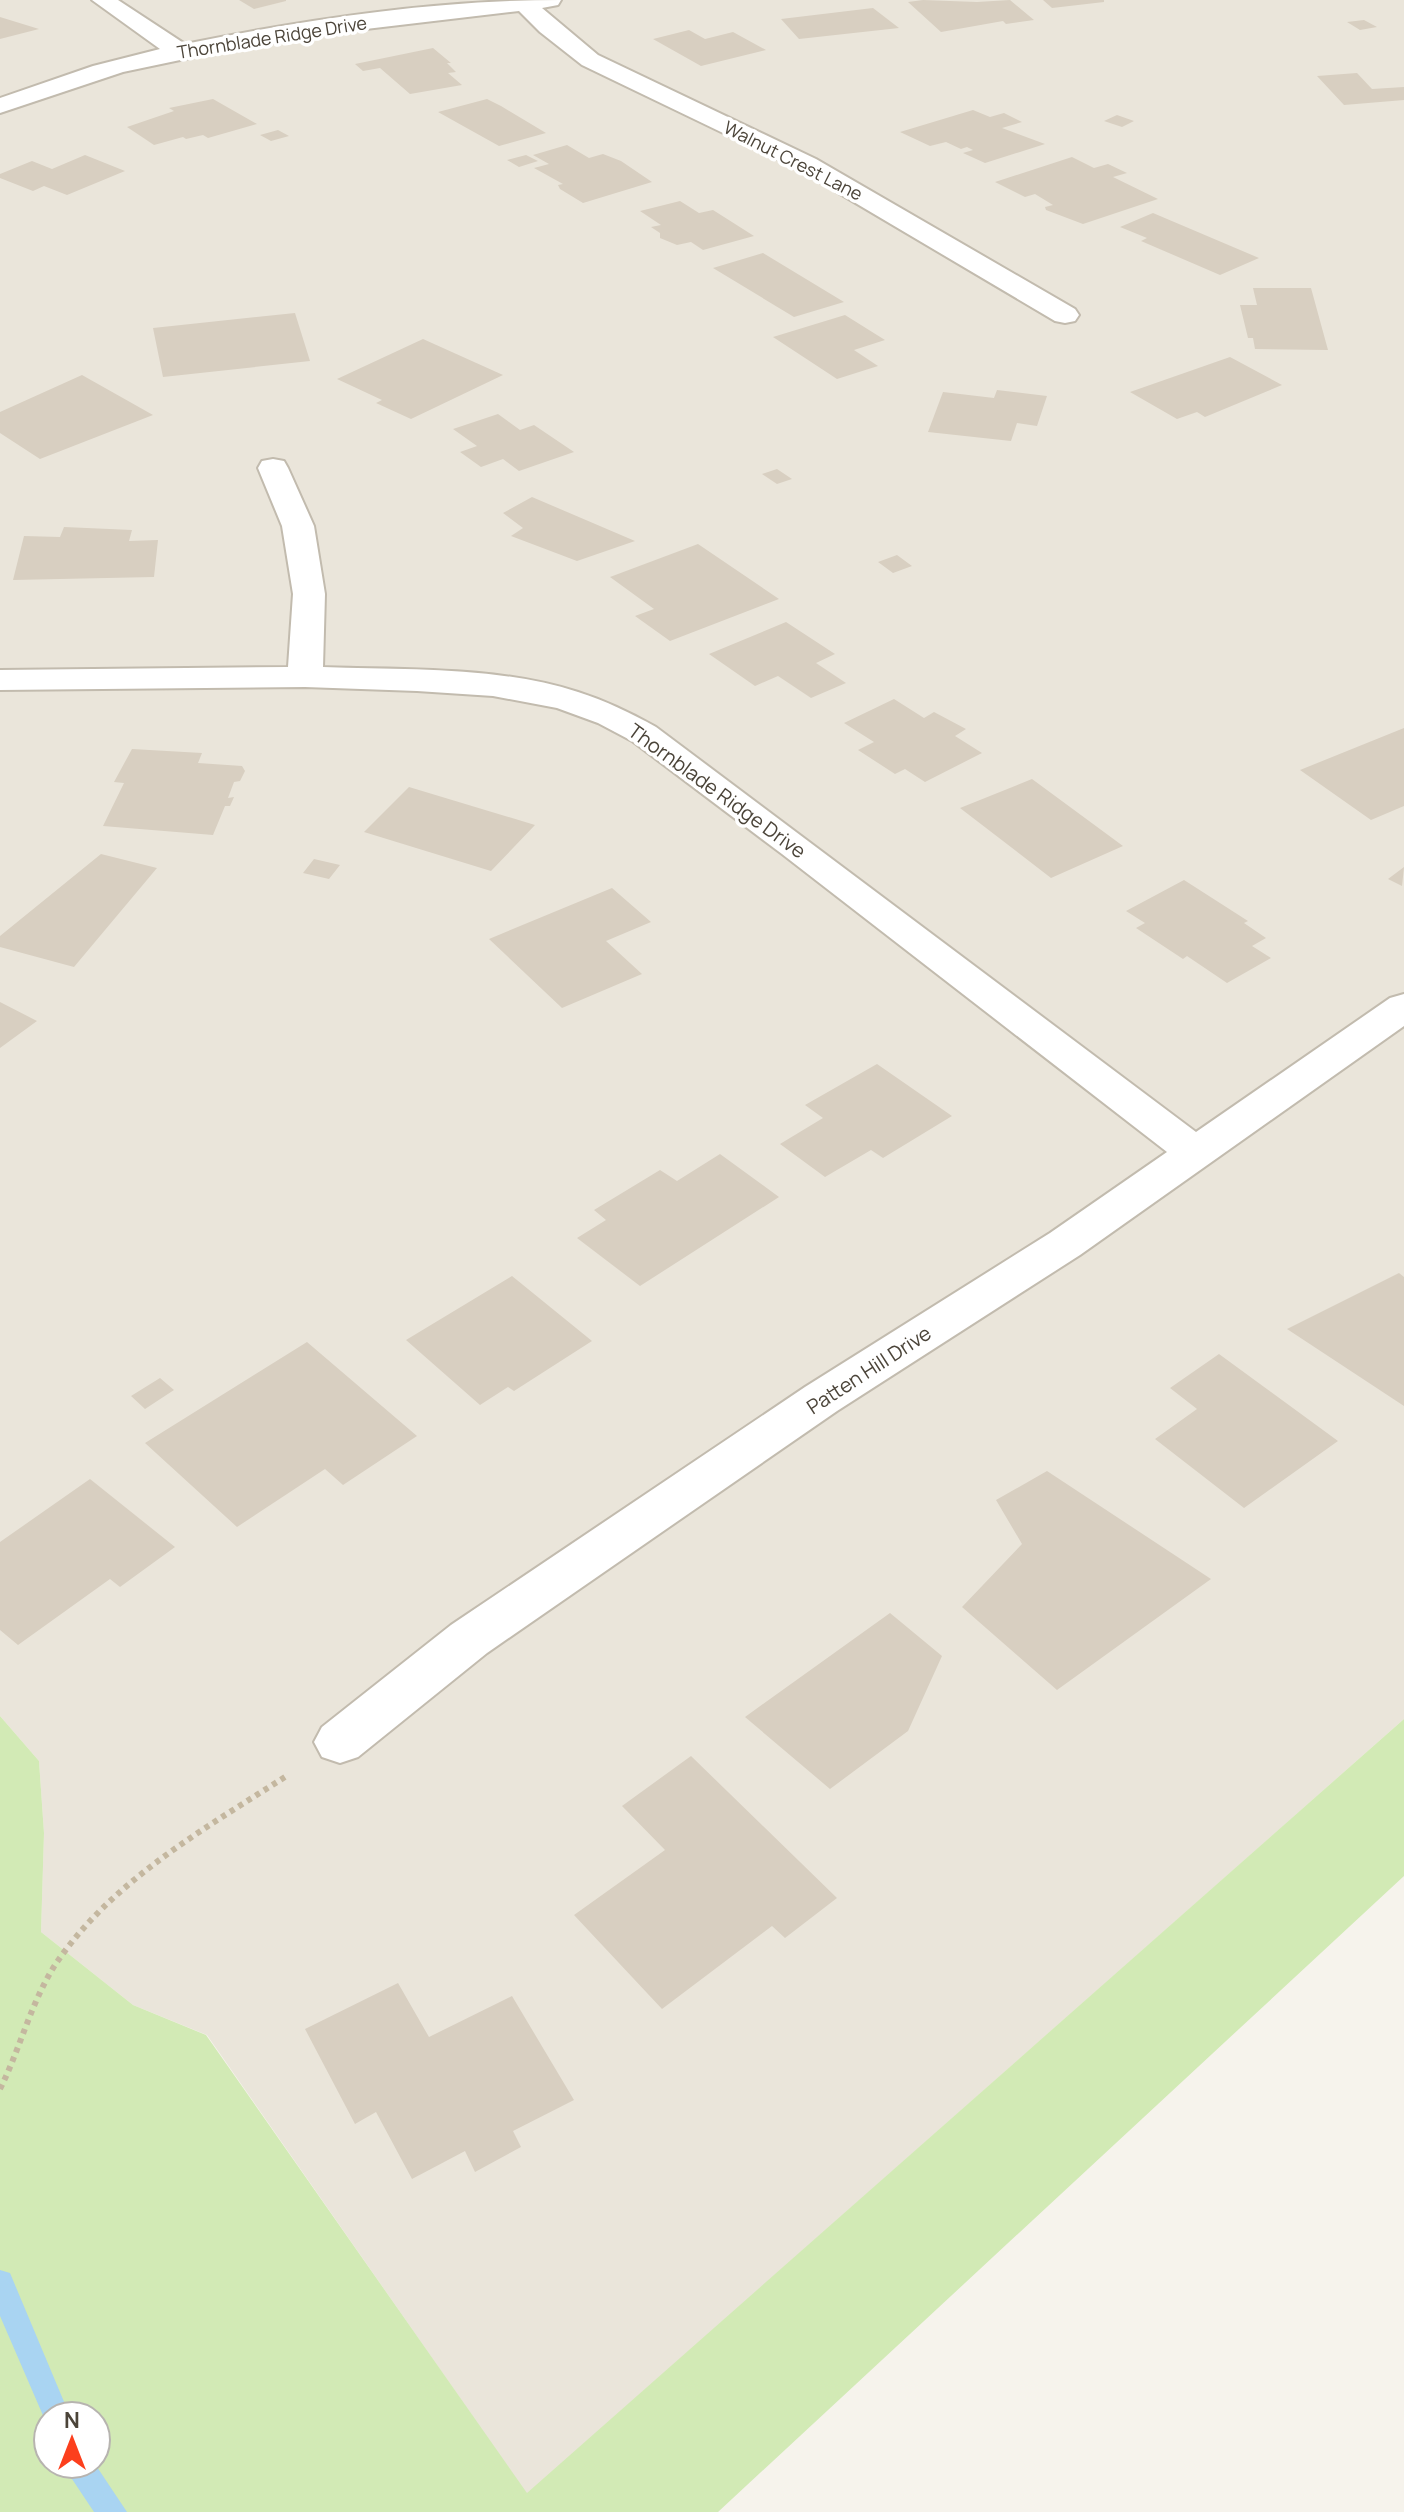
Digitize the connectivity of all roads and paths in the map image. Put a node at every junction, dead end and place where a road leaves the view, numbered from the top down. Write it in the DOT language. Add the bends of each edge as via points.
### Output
graph roads {
  1 [pos="103,0"];
  2 [pos="538,2"];
  3 [pos="182,53"];
  4 [pos="0,106"];
  5 [pos="1065,315"];
  6 [pos="273,468"];
  7 [pos="305,677"];
  8 [pos="0,680"];
  9 [pos="1404,1007"];
  10 [pos="1197,1154"];
  11 [pos="340,1742"];
  12 [pos="0,2089"];
  1 -- 3 [label="street"];
  2 -- 3 [label="street, Thornblade Ridge Drive" via="289,33"];
  2 -- 5 [label="street, Walnut Crest Lane" via="548,27 590,60 807,164"];
  3 -- 4 [label="street, Thornblade Ridge Drive" via="95,73"];
  6 -- 7 [label="street" via="298,526 309,594"];
  7 -- 8 [label="street, Thornblade Ridge Drive"];
  7 -- 10 [label="street, Thornblade Ridge Drive" via="493,686 565,699 644,734"];
  9 -- 10 [label="street, Patten Hill Drive"];
  10 -- 11 [label="street, Patten Hill Drive" via="821,1399 469,1639"];
  11 -- 12 [label="path" via="214,1823 106,1904 64,1954 37,1998"];
}
